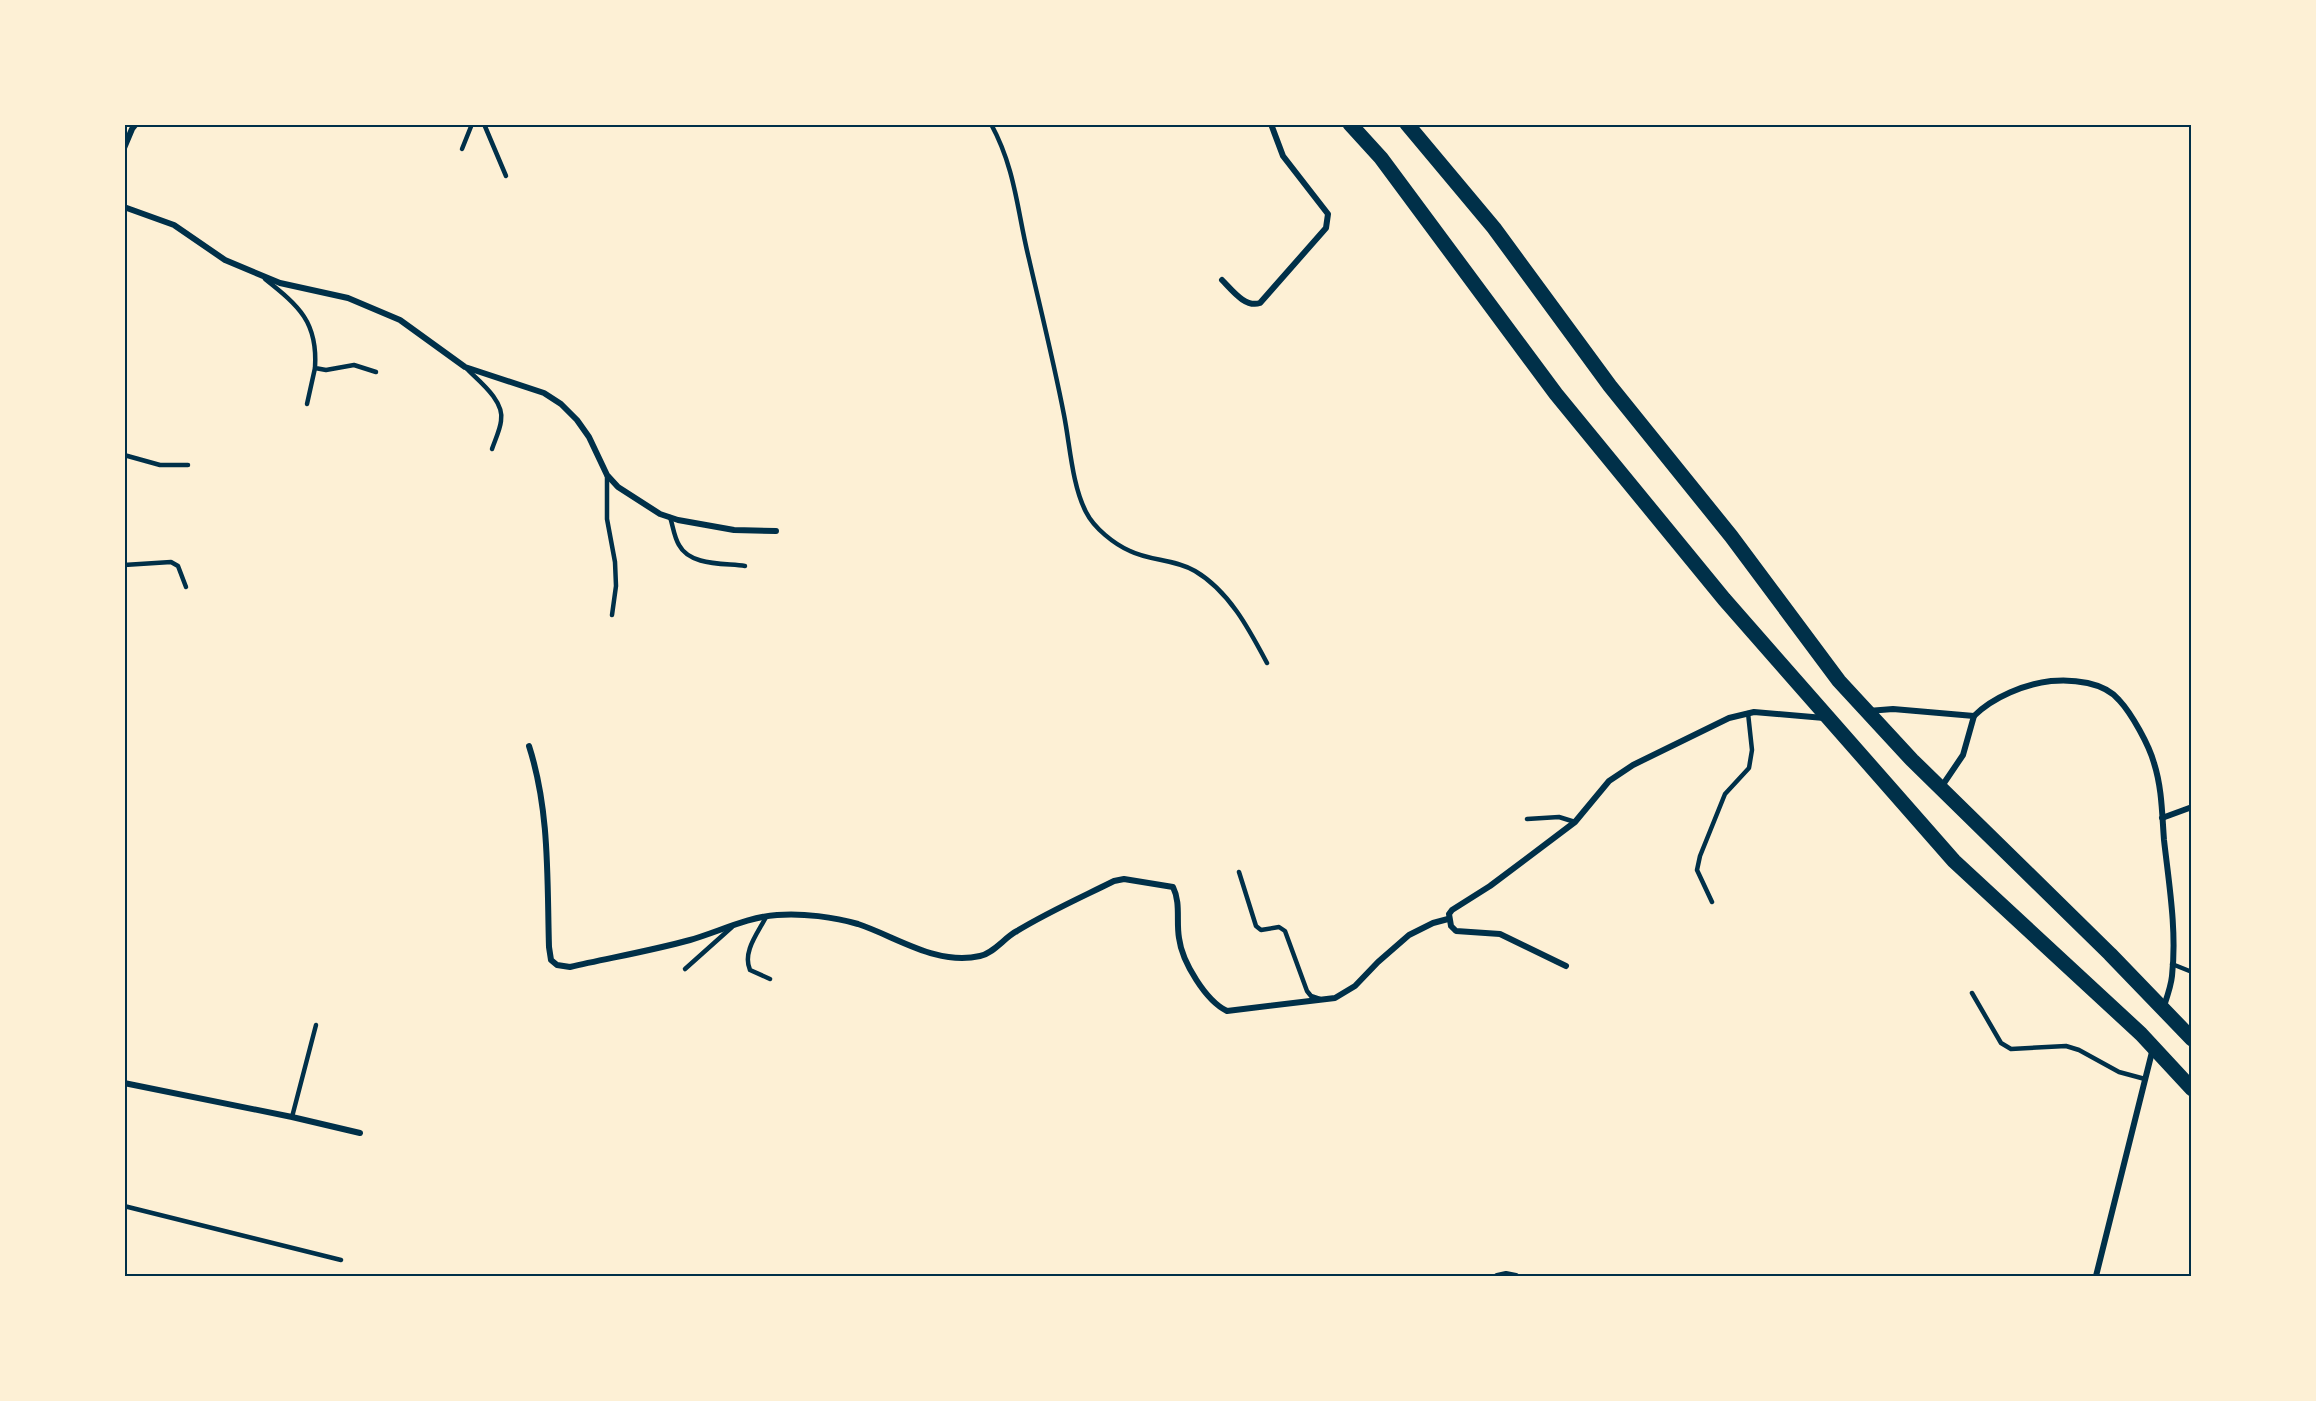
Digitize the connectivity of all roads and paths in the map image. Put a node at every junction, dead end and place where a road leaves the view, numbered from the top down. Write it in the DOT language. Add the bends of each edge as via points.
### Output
graph roads {
  1 [pos="136,124"];
  2 [pos="472,124"];
  3 [pos="484,124"];
  4 [pos="991,124"];
  5 [pos="1271,124"];
  6 [pos="1350,124"];
  7 [pos="1407,124"];
  8 [pos="124,148"];
  9 [pos="462,149"];
  10 [pos="506,176"];
  11 [pos="124,207"];
  12 [pos="261,275"];
  13 [pos="1222,280"];
  14 [pos="465,367"];
  15 [pos="315,368"];
  16 [pos="376,372"];
  17 [pos="307,404"];
  18 [pos="492,449"];
  19 [pos="124,455"];
  20 [pos="188,465"];
  21 [pos="607,475"];
  22 [pos="670,518"];
  23 [pos="776,531"];
  24 [pos="124,566"];
  25 [pos="745,566"];
  26 [pos="186,587"];
  27 [pos="612,615"];
  28 [pos="1268,663"];
  29 [pos="1868,711"];
  30 [pos="1748,714"];
  31 [pos="1974,716"];
  32 [pos="1827,718"];
  33 [pos="528,746"];
  34 [pos="1942,786"];
  35 [pos="2192,807"];
  36 [pos="2162,818"];
  37 [pos="1527,819"];
  38 [pos="1575,822"];
  39 [pos="1239,872"];
  40 [pos="1712,902"];
  41 [pos="766,917"];
  42 [pos="1448,919"];
  43 [pos="732,927"];
  44 [pos="2172,963"];
  45 [pos="1566,966"];
  46 [pos="685,969"];
  47 [pos="2192,972"];
  48 [pos="770,979"];
  49 [pos="1972,993"];
  50 [pos="1325,1000"];
  51 [pos="2163,1009"];
  52 [pos="316,1025"];
  53 [pos="2192,1039"];
  54 [pos="2153,1048"];
  55 [pos="2145,1079"];
  56 [pos="124,1083"];
  57 [pos="2192,1089"];
  58 [pos="292,1117"];
  59 [pos="360,1134"];
  60 [pos="124,1206"];
  61 [pos="341,1260"];
  62 [pos="1497,1276"];
  63 [pos="1516,1276"];
  64 [pos="2096,1276"];
  1 -- 8 [label="street"];
  2 -- 9 [label="lane"];
  3 -- 10 [label="lane"];
  4 -- 28 [label="lane" via="1015,184 1079,496 1087,515 1104,534 1130,551 1194,570 1216,587 1236,610"];
  5 -- 13 [label="street" via="1283,156 1328,214 1329,222 1260,303 1245,302"];
  6 -- 54 [label="highway" via="1381,158 1556,394 1732,608 1954,861"];
  7 -- 51 [label="highway" via="1494,228 1610,386 1731,536 1839,681 1912,760"];
  11 -- 12 [label="street" via="174,225 210,252"];
  12 -- 14 [label="street" via="348,298 400,320"];
  12 -- 15 [label="lane" via="301,310 311,326"];
  14 -- 18 [label="lane" via="489,392 501,414"];
  14 -- 21 [label="street" via="544,393 561,404 589,437"];
  15 -- 16 [label="lane" via="354,365"];
  15 -- 17 [label="lane"];
  19 -- 20 [label="lane" via="160,465"];
  21 -- 22 [label="street" via="618,487"];
  21 -- 27 [label="lane" via="607,519 616,586"];
  22 -- 23 [label="street" via="734,530"];
  22 -- 25 [label="lane" via="686,554 694,559"];
  24 -- 26 [label="lane" via="171,562 178,566"];
  29 -- 31 [label="street" via="1893,709"];
  30 -- 32 [label="street"];
  30 -- 38 [label="street" via="1730,718 1633,765 1609,781"];
  30 -- 40 [label="lane" via="1752,750 1749,768 1725,794 1697,870"];
  31 -- 34 [label="street" via="1963,755"];
  31 -- 36 [label="street" via="2009,694 2042,682 2068,680 2099,686 2119,699 2154,761"];
  33 -- 43 [label="street" via="538,774 544,826 551,960 570,968"];
  35 -- 36 [label="street"];
  36 -- 44 [label="street" via="2173,925"];
  37 -- 38 [label="lane" via="1559,817"];
  38 -- 42 [label="street" via="1452,910"];
  39 -- 50 [label="lane" via="1256,926 1261,930 1279,927 1285,931 1306,991"];
  41 -- 43 [label="street"];
  41 -- 48 [label="lane" via="747,958 750,970"];
  41 -- 50 [label="street" via="804,915 839,920 930,953 977,957 989,954 1029,924 1124,879 1173,887 1182,951 1212,1002 1219,1007 1227,1011"];
  42 -- 45 [label="street" via="1456,931 1500,934"];
  42 -- 50 [label="street" via="1409,935 1355,986"];
  43 -- 46 [label="lane"];
  44 -- 47 [label="lane"];
  44 -- 51 [label="street"];
  49 -- 55 [label="lane" via="2001,1043 2012,1049 2066,1046 2119,1072"];
  51 -- 53 [label="highway"];
  52 -- 58 [label="lane"];
  54 -- 55 [label="street"];
  54 -- 57 [label="highway"];
  55 -- 64 [label="street"];
  56 -- 58 [label="street"];
  58 -- 59 [label="street"];
  60 -- 61 [label="lane"];
  62 -- 63 [label="street"];
}
